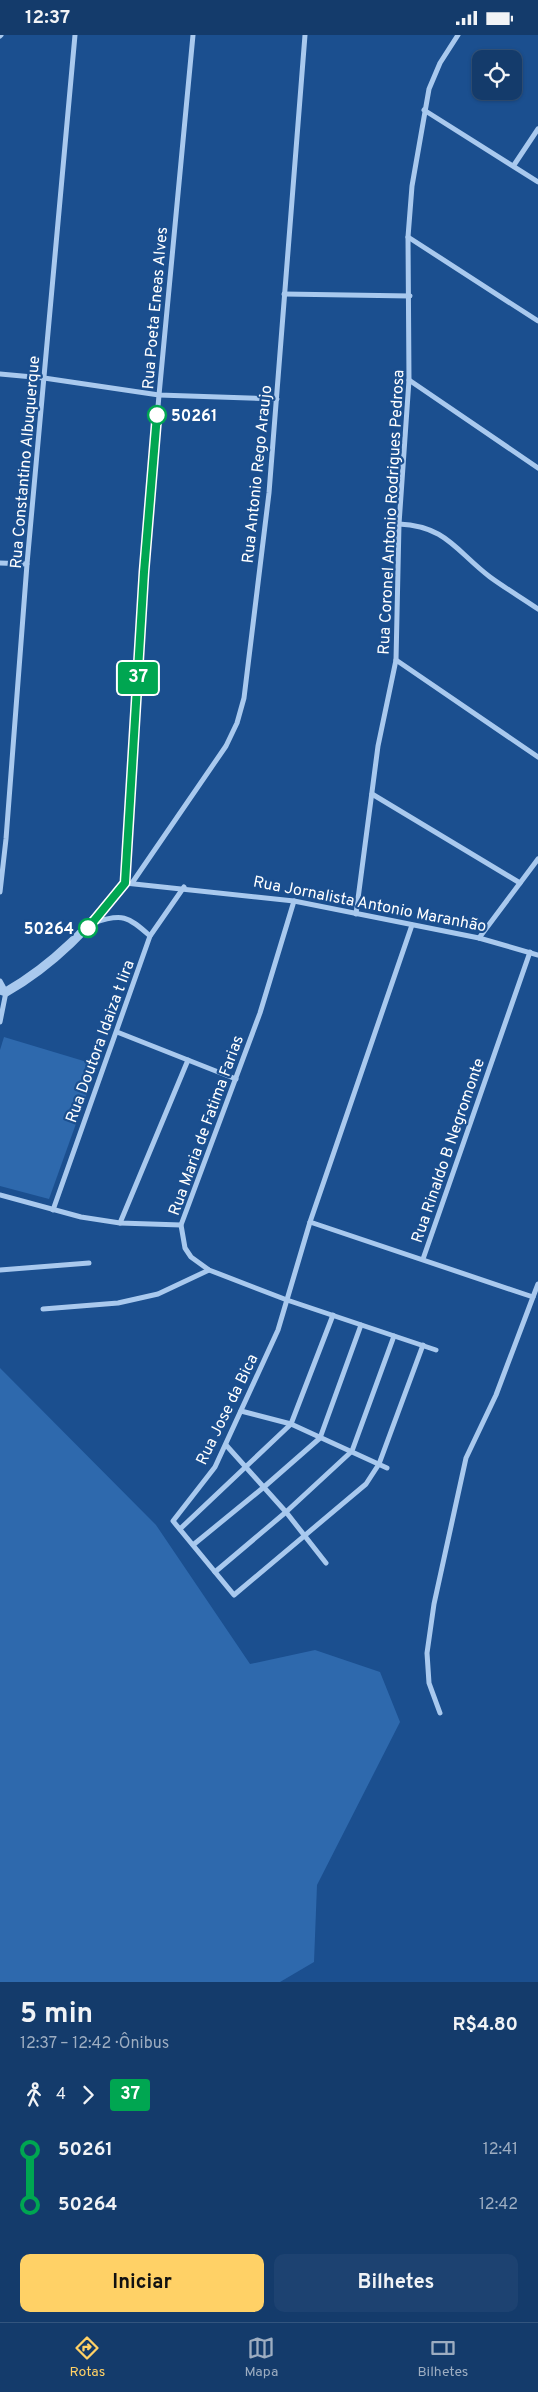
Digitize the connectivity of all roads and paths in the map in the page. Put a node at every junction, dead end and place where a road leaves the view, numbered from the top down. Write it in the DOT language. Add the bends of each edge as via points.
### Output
graph roads {
  1 [pos="75,35"];
  2 [pos="193,35"];
  3 [pos="305,35"];
  4 [pos="458,35"];
  5 [pos="424,110"];
  6 [pos="538,129"];
  7 [pos="514,165"];
  8 [pos="538,182"];
  9 [pos="408,237"];
  10 [pos="284,294"];
  11 [pos="410,296"];
  12 [pos="538,321"];
  13 [pos="0,374"];
  14 [pos="44,378"];
  15 [pos="409,379"];
  16 [pos="159,395"];
  17 [pos="277,399"];
  18 [pos="538,468"];
  19 [pos="399,524"];
  20 [pos="0,563"];
  21 [pos="27,564"];
  22 [pos="538,609"];
  23 [pos="396,660"];
  24 [pos="538,757"];
  25 [pos="372,794"];
  26 [pos="538,859"];
  27 [pos="129,883"];
  28 [pos="520,883"];
  29 [pos="184,887"];
  30 [pos="0,892"];
  31 [pos="294,901"];
  32 [pos="356,914"];
  33 [pos="93,923"];
  34 [pos="412,925"];
  35 [pos="150,936"];
  36 [pos="479,938"];
  37 [pos="530,952"];
  38 [pos="538,955"];
  39 [pos="0,981"];
  40 [pos="3,991"];
  41 [pos="0,1022"];
  42 [pos="117,1032"];
  43 [pos="188,1060"];
  44 [pos="236,1079"];
  45 [pos="0,1195"];
  46 [pos="53,1210"];
  47 [pos="310,1222"];
  48 [pos="120,1223"];
  49 [pos="182,1225"];
  50 [pos="423,1259"];
  51 [pos="89,1263"];
  52 [pos="0,1270"];
  53 [pos="209,1270"];
  54 [pos="538,1284"];
  55 [pos="533,1297"];
  56 [pos="287,1300"];
  57 [pos="43,1309"];
  58 [pos="333,1315"];
  59 [pos="361,1325"];
  60 [pos="394,1336"];
  61 [pos="422,1345"];
  62 [pos="436,1350"];
  63 [pos="241,1411"];
  64 [pos="291,1423"];
  65 [pos="320,1437"];
  66 [pos="226,1445"];
  67 [pos="352,1451"];
  68 [pos="379,1464"];
  69 [pos="244,1466"];
  70 [pos="387,1469"];
  71 [pos="264,1487"];
  72 [pos="286,1512"];
  73 [pos="180,1529"];
  74 [pos="305,1536"];
  75 [pos="192,1545"];
  76 [pos="326,1563"];
  77 [pos="215,1572"];
  78 [pos="440,1713"];
  1 -- 14 [label="street, Rua Constantino Albuquerque"];
  2 -- 16 [label="street, Rua Poeta Eneas Alves"];
  3 -- 10 [label="street, Rua Antonio Rego Araujo"];
  4 -- 5 [label="street, Rua Coronel Antonio Rodrigues Pedrosa" via="432,79"];
  5 -- 7 [label="street"];
  5 -- 9 [label="street, Rua Coronel Antonio Rodrigues Pedrosa"];
  6 -- 7 [label="street"];
  7 -- 8 [label="street"];
  9 -- 11 [label="street, Rua Coronel Antonio Rodrigues Pedrosa"];
  9 -- 12 [label="street"];
  10 -- 11 [label="street"];
  10 -- 17 [label="street, Rua Antonio Rego Araujo"];
  11 -- 15 [label="street, Rua Coronel Antonio Rodrigues Pedrosa"];
  13 -- 14 [label="street"];
  14 -- 16 [label="street"];
  14 -- 21 [label="street, Rua Constantino Albuquerque"];
  15 -- 18 [label="street"];
  15 -- 19 [label="street, Rua Coronel Antonio Rodrigues Pedrosa"];
  16 -- 17 [label="street"];
  16 -- 27 [label="street, Rua Poeta Eneas Alves" via="144,572"];
  17 -- 27 [label="street, Rua Antonio Rego Araujo" via="244,698 237,723 226,746"];
  19 -- 22 [label="street" via="424,527 443,536 490,577"];
  19 -- 23 [label="street, Rua Coronel Antonio Rodrigues Pedrosa"];
  20 -- 21 [label="street"];
  21 -- 30 [label="street, Rua Constantino Albuquerque"];
  23 -- 24 [label="street"];
  23 -- 25 [label="street, Rua Coronel Antonio Rodrigues Pedrosa" via="378,746"];
  25 -- 28 [label="street"];
  25 -- 32 [label="street, Rua Coronel Antonio Rodrigues Pedrosa"];
  26 -- 28 [label="street"];
  27 -- 29 [label="street, Rua Jornalista Antonio Maranhão"];
  27 -- 33 [label="street"];
  28 -- 36 [label="street"];
  29 -- 31 [label="street, Rua Jornalista Antonio Maranhão"];
  29 -- 35 [label="street, Rua Doutora Idaiza t lira"];
  31 -- 32 [label="street, Rua Jornalista Antonio Maranhão"];
  31 -- 44 [label="street, Rua Maria de Fatima Farias"];
  32 -- 34 [label="street, Rua Jornalista Antonio Maranhão"];
  33 -- 35 [label="street" via="121,916 134,921"];
  33 -- 40 [label="street" via="48,965"];
  34 -- 36 [label="street, Rua Jornalista Antonio Maranhão"];
  34 -- 47 [label="street"];
  35 -- 42 [label="street, Rua Doutora Idaiza t lira"];
  36 -- 37 [label="street, Rua Jornalista Antonio Maranhão"];
  37 -- 38 [label="street, Rua Jornalista Antonio Maranhão"];
  37 -- 50 [label="street, Rua Rinaldo B Negromonte"];
  39 -- 40 [label="street"];
  40 -- 41 [label="street"];
  42 -- 43 [label="street"];
  42 -- 46 [label="street, Rua Doutora Idaiza t lira"];
  43 -- 44 [label="street"];
  43 -- 48 [label="street"];
  44 -- 49 [label="street, Rua Maria de Fatima Farias"];
  45 -- 46 [label="street"];
  46 -- 48 [label="street"];
  47 -- 50 [label="street, Rua Rinaldo B Negromonte"];
  47 -- 56 [label="street, Rua Jose da Bica"];
  48 -- 49 [label="street"];
  49 -- 53 [label="street, Rua Maria de Fatima Farias" via="185,1248 191,1257"];
  50 -- 55 [label="street"];
  51 -- 52 [label="street"];
  53 -- 56 [label="street, Rua Maria de Fatima Farias"];
  53 -- 57 [label="street" via="158,1294 118,1303"];
  54 -- 55 [label="street"];
  55 -- 78 [label="street" via="496,1395 466,1458 434,1605 427,1653 429,1683"];
  56 -- 58 [label="street, Rua Maria de Fatima Farias"];
  56 -- 63 [label="street, Rua Jose da Bica" via="278,1329"];
  58 -- 59 [label="street, Rua Maria de Fatima Farias"];
  58 -- 64 [label="street"];
  59 -- 60 [label="street, Rua Maria de Fatima Farias"];
  59 -- 65 [label="street"];
  60 -- 61 [label="street, Rua Maria de Fatima Farias"];
  60 -- 67 [label="street"];
  61 -- 62 [label="street, Rua Maria de Fatima Farias"];
  61 -- 68 [label="street"];
  63 -- 64 [label="street"];
  63 -- 66 [label="street, Rua Jose da Bica"];
  64 -- 65 [label="street"];
  64 -- 69 [label="street"];
  65 -- 67 [label="street"];
  65 -- 71 [label="street"];
  66 -- 69 [label="street"];
  66 -- 73 [label="street, Rua Jose da Bica" via="215,1467 173,1521"];
  67 -- 68 [label="street"];
  67 -- 72 [label="street"];
  68 -- 70 [label="street"];
  68 -- 74 [label="street" via="366,1483"];
  69 -- 71 [label="street"];
  69 -- 73 [label="street"];
  71 -- 72 [label="street"];
  71 -- 75 [label="street"];
  72 -- 74 [label="street"];
  72 -- 77 [label="street"];
  73 -- 75 [label="street"];
  74 -- 76 [label="street"];
  74 -- 77 [label="street" via="234,1595"];
  75 -- 77 [label="street"];
}
